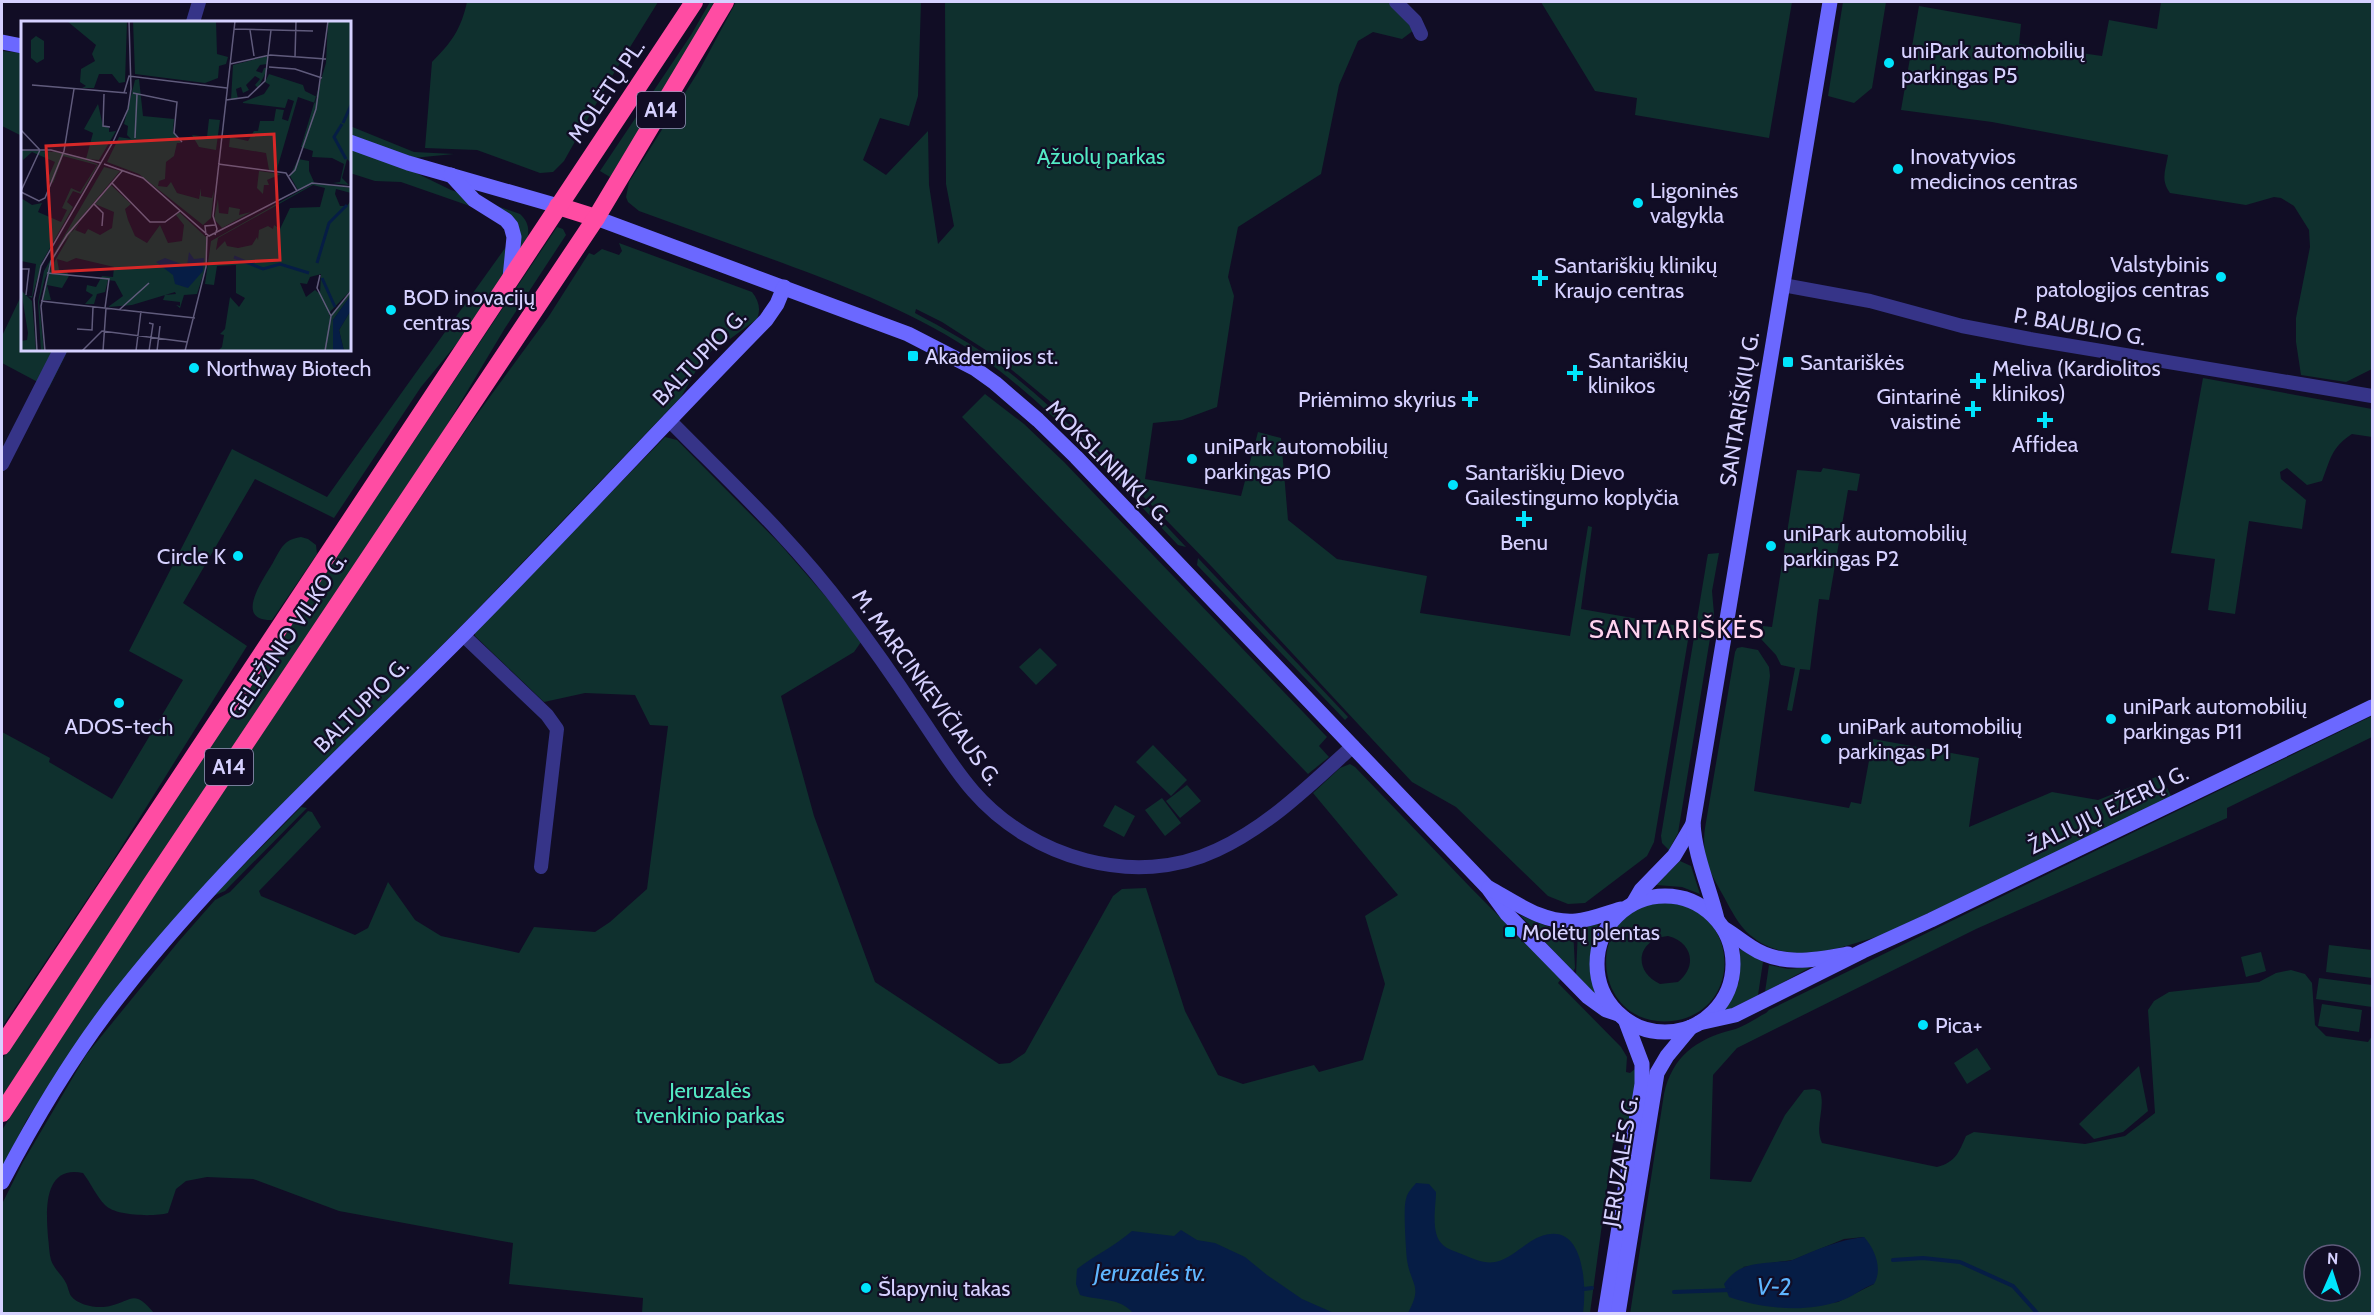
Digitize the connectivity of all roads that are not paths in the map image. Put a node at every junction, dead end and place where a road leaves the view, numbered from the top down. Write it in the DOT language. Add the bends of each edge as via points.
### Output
graph roads {
  1 [pos="199,2"];
  2 [pos="694,2"];
  3 [pos="725,2"];
  4 [pos="1396,2"];
  5 [pos="1830,2"];
  6 [pos="193,21"];
  7 [pos="1421,34"];
  8 [pos="2,42"];
  9 [pos="21,46"];
  10 [pos="351,142"];
  11 [pos="450,175"];
  12 [pos="558,206"];
  13 [pos="596,218"];
  14 [pos="510,278"];
  15 [pos="1783,285"];
  16 [pos="784,287"];
  17 [pos="59,351"];
  18 [pos="2373,396"];
  19 [pos="669,420"];
  20 [pos="2,464"];
  21 [pos="463,635"];
  22 [pos="2373,707"];
  23 [pos="1353,747"];
  24 [pos="1693,823"];
  25 [pos="541,867"];
  26 [pos="1488,888"];
  27 [pos="1630,905"];
  28 [pos="1720,924"];
  29 [pos="1863,951"];
  30 [pos="1622,1017"];
  31 [pos="1695,1025"];
  32 [pos="2,1046"];
  33 [pos="2,1113"];
  34 [pos="2,1182"];
  35 [pos="1605,1314"];
  36 [pos="1618,1314"];
  1 -- 6 [label="street"];
  2 -- 12 [label="highway, MOLĖTŲ PL. / A14"];
  3 -- 13 [label="highway, A14"];
  4 -- 7 [label="street" via="1415,21"];
  5 -- 15 [label="main road, SANTARIŠKIŲ G."];
  8 -- 9 [label="main road"];
  10 -- 11 [label="main road"];
  11 -- 12 [label="main road"];
  11 -- 14 [label="main road" via="474,200 511,226 514,237"];
  12 -- 13 [label="highway"];
  12 -- 14 [label="highway, GELEŽINIO VILKO G. / A14"];
  13 -- 16 [label="main road, MOKSLININKŲ G."];
  13 -- 33 [label="highway, GELEŽINIO VILKO G. / A14"];
  14 -- 32 [label="highway, GELEŽINIO VILKO G. / A14"];
  15 -- 18 [label="street, P. BAUBLIO G." via="1870,301 1962,327 2020,338"];
  15 -- 24 [label="main road, SANTARIŠKIŲ G."];
  16 -- 19 [label="main road, BALTUPIO G." via="766,320"];
  16 -- 23 [label="main road, MOKSLININKŲ G." via="917,338 995,383 1076,457"];
  17 -- 20 [label="street"];
  19 -- 21 [label="main road, BALTUPIO G."];
  19 -- 23 [label="street, M. MARCINKEVIČIAUS G." via="810,564 973,791 1000,817 1040,843 1086,861 1110,865 1157,865 1198,857 1255,828"];
  21 -- 25 [label="street" via="557,729"];
  21 -- 34 [label="main road, BALTUPIO G." via="241,858 144,966 75,1058"];
  22 -- 29 [label="main road, ŽALIŲJŲ EŽERŲ G."];
  23 -- 26 [label="main road, MOKSLININKŲ G."];
  24 -- 27 [label="main road, SANTARIŠKIŲ G." via="1674,856"];
  24 -- 28 [label="main road, SANTARIŠKIŲ G." via="1700,865"];
  26 -- 27 [label="main road, MOKSLININKŲ G." via="1535,913 1559,920 1591,918"];
  26 -- 30 [label="main road, MOKSLININKŲ G." via="1507,914 1588,997"];
  27 -- 28 [label="main road" via="1663,895 1678,896 1706,909"];
  27 -- 30 [label="main road" via="1605,930 1596,959 1601,989"];
  28 -- 29 [label="main road, ŽALIŲJŲ EŽERŲ G." via="1752,948 1781,960 1806,961"];
  28 -- 31 [label="main road" via="1733,957 1731,980 1722,1002"];
  29 -- 31 [label="main road, ŽALIŲJŲ EŽERŲ G." via="1735,1015"];
  30 -- 31 [label="main road" via="1650,1030 1677,1031"];
  30 -- 35 [label="main road, JERUZALĖS G." via="1643,1073"];
  31 -- 36 [label="main road, JERUZALĖS G." via="1657,1073"];
}
